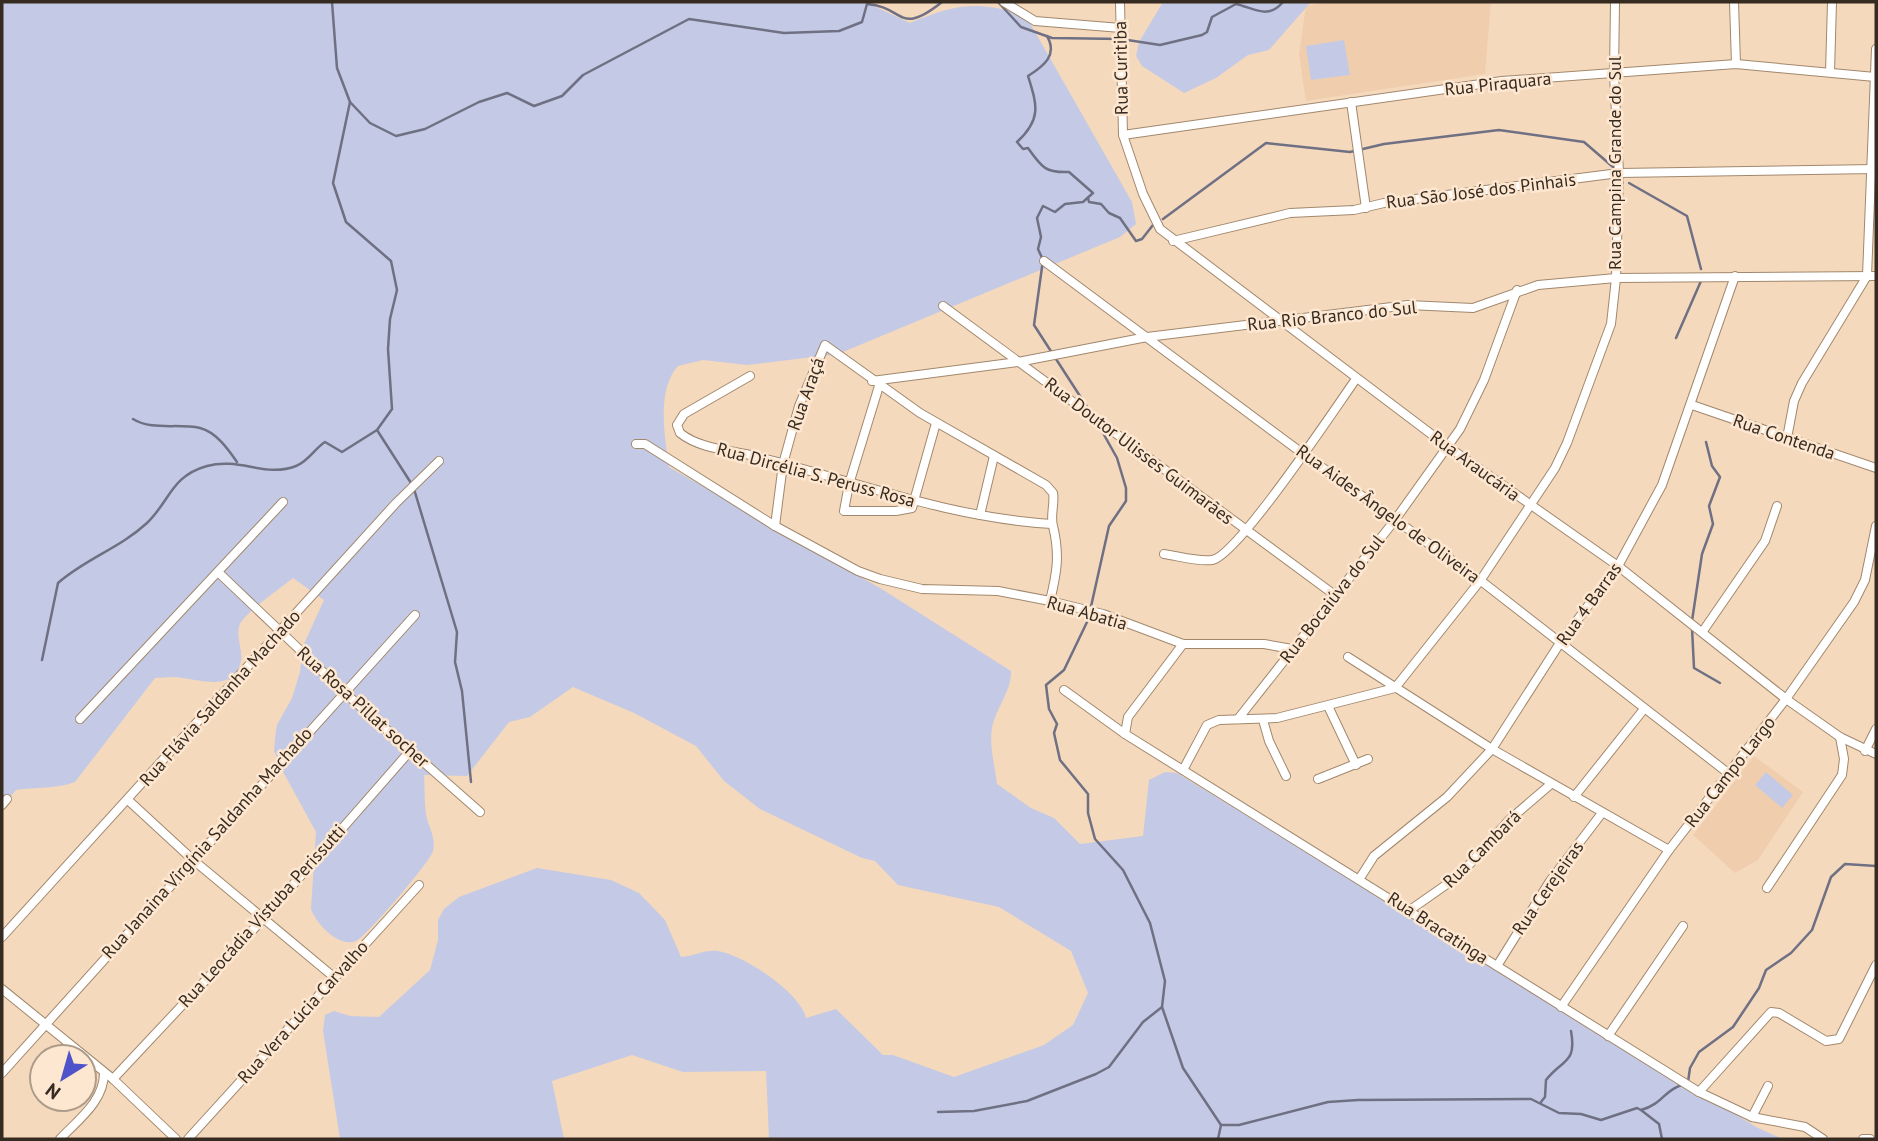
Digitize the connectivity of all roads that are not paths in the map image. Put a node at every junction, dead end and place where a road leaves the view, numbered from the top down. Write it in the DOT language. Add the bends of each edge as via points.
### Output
graph roads {
  1 [pos="1004,2"];
  2 [pos="1120,2"];
  3 [pos="1615,2"];
  4 [pos="1734,2"];
  5 [pos="1832,2"];
  6 [pos="1121,28"];
  7 [pos="1876,49"];
  8 [pos="1736,64"];
  9 [pos="1830,72"];
  10 [pos="1614,74"];
  11 [pos="1875,77"];
  12 [pos="1351,102"];
  13 [pos="1123,135"];
  14 [pos="1874,169"];
  15 [pos="1619,173"];
  16 [pos="1366,208"];
  17 [pos="1173,241"];
  18 [pos="1044,261"];
  19 [pos="1735,276"];
  20 [pos="1872,276"];
  21 [pos="1616,278"];
  22 [pos="1517,290"];
  23 [pos="943,306"];
  24 [pos="1278,321"];
  25 [pos="1147,337"];
  26 [pos="1018,362"];
  27 [pos="750,376"];
  28 [pos="1356,379"];
  29 [pos="875,383"];
  30 [pos="1692,405"];
  31 [pos="936,423"];
  32 [pos="1787,438"];
  33 [pos="636,444"];
  34 [pos="1447,446"];
  35 [pos="1302,453"];
  36 [pos="994,456"];
  37 [pos="439,461"];
  38 [pos="783,464"];
  39 [pos="1876,468"];
  40 [pos="849,484"];
  41 [pos="283,502"];
  42 [pos="916,502"];
  43 [pos="1530,505"];
  44 [pos="1777,506"];
  45 [pos="980,515"];
  46 [pos="1395,520"];
  47 [pos="1052,524"];
  48 [pos="775,526"];
  49 [pos="1876,526"];
  50 [pos="1247,531"];
  51 [pos="1164,554"];
  52 [pos="1618,566"];
  53 [pos="218,572"];
  54 [pos="1480,581"];
  55 [pos="1336,596"];
  56 [pos="1050,601"];
  57 [pos="415,615"];
  58 [pos="280,631"];
  59 [pos="1703,631"];
  60 [pos="1560,643"];
  61 [pos="1183,644"];
  62 [pos="1292,649"];
  63 [pos="1348,657"];
  64 [pos="1395,688"];
  65 [pos="1065,690"];
  66 [pos="344,692"];
  67 [pos="1786,699"];
  68 [pos="1328,706"];
  69 [pos="1644,709"];
  70 [pos="80,719"];
  71 [pos="1238,719"];
  72 [pos="1263,720"];
  73 [pos="1876,729"];
  74 [pos="1125,734"];
  75 [pos="1840,737"];
  76 [pos="1492,749"];
  77 [pos="410,751"];
  78 [pos="1865,751"];
  79 [pos="1876,754"];
  80 [pos="1368,759"];
  81 [pos="1356,765"];
  82 [pos="1183,770"];
  83 [pos="1728,773"];
  84 [pos="1286,776"];
  85 [pos="1318,779"];
  86 [pos="1551,784"];
  87 [pos="1574,797"];
  88 [pos="128,800"];
  89 [pos="480,812"];
  90 [pos="1602,813"];
  91 [pos="1669,850"];
  92 [pos="192,859"];
  93 [pos="1360,878"];
  94 [pos="419,885"];
  95 [pos="1767,888"];
  96 [pos="1410,910"];
  97 [pos="263,919"];
  98 [pos="1684,926"];
  99 [pos="2,937"];
  100 [pos="1876,965"];
  101 [pos="1497,966"];
  102 [pos="335,978"];
  103 [pos="2,989"];
  104 [pos="1561,1007"];
  105 [pos="46,1024"];
  106 [pos="1608,1036"];
  107 [pos="2,1073"];
  108 [pos="104,1073"];
  109 [pos="113,1079"];
  110 [pos="1768,1086"];
  111 [pos="1699,1092"];
  112 [pos="1752,1117"];
  113 [pos="60,1139"];
  114 [pos="176,1139"];
  115 [pos="188,1139"];
  116 [pos="1823,1139"];
  117 [pos="1863,1139"];
  118 [pos="1870,1139"];
  1 -- 6 [label="street" via="1035,21"];
  2 -- 6 [label="street, Rua Curitiba"];
  3 -- 10 [label="street, Rua Campina Grande do Sul"];
  4 -- 8 [label="street"];
  5 -- 9 [label="street"];
  6 -- 13 [label="street, Rua Curitiba"];
  7 -- 11 [label="street"];
  8 -- 9 [label="street, Rua Piraquara"];
  8 -- 10 [label="street, Rua Piraquara"];
  9 -- 11 [label="street, Rua Piraquara"];
  10 -- 12 [label="street, Rua Piraquara" via="1502,81"];
  10 -- 15 [label="street, Rua Campina Grande do Sul"];
  11 -- 14 [label="street"];
  12 -- 13 [label="street, Rua Piraquara"];
  12 -- 16 [label="street"];
  13 -- 17 [label="street, Rua Araucária" via="1143,194 1160,229"];
  14 -- 15 [label="street, Rua São José dos Pinhais"];
  14 -- 20 [label="street"];
  15 -- 16 [label="street, Rua São José dos Pinhais"];
  15 -- 21 [label="street, Rua Campina Grande do Sul"];
  16 -- 17 [label="street, Rua São José dos Pinhais" via="1290,213"];
  17 -- 24 [label="street, Rua Araucária"];
  18 -- 25 [label="street, Rua Aides Ângelo de Oliveira"];
  19 -- 20 [label="street, Rua Rio Branco do Sul"];
  19 -- 21 [label="street, Rua Rio Branco do Sul"];
  19 -- 30 [label="street, Rua 4 Barras"];
  20 -- 32 [label="street" via="1802,383"];
  21 -- 22 [label="street, Rua Rio Branco do Sul"];
  21 -- 43 [label="street, Rua Campina Grande do Sul" via="1603,352 1567,443"];
  22 -- 24 [label="street, Rua Rio Branco do Sul" via="1473,308 1408,305"];
  22 -- 34 [label="street, Rua Bocaiúva do Sul" via="1473,407"];
  23 -- 26 [label="street, Rua Doutor Ulisses Guimarães"];
  24 -- 25 [label="street, Rua Rio Branco do Sul"];
  24 -- 28 [label="street, Rua Araucária"];
  25 -- 26 [label="street, Rua Rio Branco do Sul"];
  25 -- 35 [label="street, Rua Aides Ângelo de Oliveira"];
  26 -- 29 [label="street, Rua Rio Branco do Sul"];
  26 -- 50 [label="street, Rua Doutor Ulisses Guimarães"];
  27 -- 38 [label="street, Rua Dircélia S. Peruss Rosa" via="684,414 677,425 680,433 697,443"];
  28 -- 34 [label="street, Rua Araucária"];
  28 -- 35 [label="street"];
  29 -- 31 [label="street"];
  29 -- 38 [label="street, Rua Araçá" via="825,345 799,406"];
  29 -- 40 [label="street"];
  30 -- 32 [label="street, Rua Contenda"];
  30 -- 52 [label="street, Rua 4 Barras" via="1657,495"];
  31 -- 36 [label="street"];
  31 -- 42 [label="street"];
  32 -- 39 [label="street, Rua Contenda"];
  33 -- 48 [label="street" via="645,444"];
  34 -- 43 [label="street, Rua Araucária"];
  34 -- 46 [label="street, Rua Bocaiúva do Sul"];
  35 -- 46 [label="street, Rua Aides Ângelo de Oliveira"];
  35 -- 50 [label="street"];
  36 -- 45 [label="street"];
  36 -- 47 [label="street" via="1053,493"];
  37 -- 58 [label="street, Rua Flávia Saldanha Machado"];
  38 -- 40 [label="street, Rua Dircélia S. Peruss Rosa"];
  38 -- 48 [label="street, Rua Araçá"];
  40 -- 42 [label="street, Rua Dircélia S. Peruss Rosa"];
  40 -- 42 [label="street" via="843,510 896,511 912,508"];
  41 -- 53 [label="street"];
  42 -- 45 [label="street, Rua Dircélia S. Peruss Rosa"];
  43 -- 52 [label="street, Rua Araucária"];
  43 -- 54 [label="street, Rua Campina Grande do Sul"];
  44 -- 59 [label="street" via="1765,541"];
  45 -- 47 [label="street, Rua Dircélia S. Peruss Rosa"];
  46 -- 54 [label="street, Rua Aides Ângelo de Oliveira"];
  46 -- 55 [label="street, Rua Bocaiúva do Sul"];
  47 -- 56 [label="street" via="1058,536"];
  48 -- 56 [label="street, Rua Abatia" via="880,579 922,589 978,589"];
  49 -- 67 [label="street, Rua Campo Largo" via="1865,580 1854,602"];
  50 -- 51 [label="street" via="1213,560"];
  50 -- 55 [label="street, Rua Doutor Ulisses Guimarães"];
  52 -- 59 [label="street, Rua Araucária"];
  52 -- 60 [label="street, Rua 4 Barras"];
  53 -- 58 [label="street, Rua Rosa Pillat socher"];
  53 -- 70 [label="street"];
  54 -- 60 [label="street, Rua Aides Ângelo de Oliveira"];
  54 -- 64 [label="street, Rua Campina Grande do Sul"];
  55 -- 62 [label="street, Rua Bocaiúva do Sul"];
  56 -- 61 [label="street, Rua Abatia" via="1103,614"];
  57 -- 66 [label="street, Rua Janaina Virgínia Saldanha Machado"];
  58 -- 66 [label="street, Rua Rosa Pillat socher"];
  58 -- 88 [label="street, Rua Flávia Saldanha Machado"];
  59 -- 67 [label="street, Rua Araucária"];
  60 -- 69 [label="street, Rua Aides Ângelo de Oliveira"];
  60 -- 76 [label="street, Rua 4 Barras"];
  61 -- 62 [label="street, Rua Abatia" via="1264,644"];
  61 -- 74 [label="street" via="1128,717"];
  62 -- 71 [label="street, Rua Bocaiúva do Sul"];
  63 -- 64 [label="street"];
  64 -- 68 [label="street"];
  64 -- 76 [label="street"];
  65 -- 74 [label="street, Rua Bracatinga"];
  66 -- 77 [label="street, Rua Rosa Pillat socher"];
  66 -- 92 [label="street, Rua Janaina Virgínia Saldanha Machado"];
  67 -- 75 [label="street, Rua Araucária"];
  67 -- 83 [label="street, Rua Campo Largo"];
  68 -- 72 [label="street"];
  68 -- 81 [label="street"];
  69 -- 83 [label="street, Rua Aides Ângelo de Oliveira"];
  69 -- 87 [label="street"];
  71 -- 72 [label="street"];
  71 -- 82 [label="street" via="1207,725"];
  72 -- 84 [label="street"];
  73 -- 78 [label="street"];
  74 -- 82 [label="street, Rua Bracatinga"];
  75 -- 78 [label="street, Rua Araucária"];
  75 -- 95 [label="street" via="1842,775"];
  76 -- 86 [label="street"];
  76 -- 93 [label="street, Rua 4 Barras" via="1447,797 1374,856"];
  77 -- 89 [label="street, Rua Rosa Pillat socher"];
  77 -- 97 [label="street, Rua Leocádia Vistuba Perissutti"];
  78 -- 79 [label="street, Rua Araucária"];
  80 -- 81 [label="street"];
  81 -- 85 [label="street"];
  82 -- 93 [label="street, Rua Bracatinga"];
  83 -- 91 [label="street, Rua Campo Largo"];
  86 -- 87 [label="street"];
  86 -- 96 [label="street, Rua Cambará" via="1509,820 1460,875"];
  87 -- 90 [label="street"];
  88 -- 92 [label="street"];
  88 -- 99 [label="street, Rua Flávia Saldanha Machado"];
  90 -- 91 [label="street"];
  90 -- 101 [label="street, Rua Cerejeiras" via="1550,881"];
  91 -- 104 [label="street, Rua Campo Largo"];
  92 -- 97 [label="street"];
  92 -- 105 [label="street, Rua Janaina Virgínia Saldanha Machado"];
  93 -- 96 [label="street, Rua Bracatinga"];
  94 -- 102 [label="street, Rua Vera Lúcia Carvalho"];
  96 -- 101 [label="street, Rua Bracatinga"];
  97 -- 102 [label="street"];
  97 -- 109 [label="street, Rua Leocádia Vistuba Perissutti"];
  98 -- 106 [label="street"];
  100 -- 111 [label="street" via="1839,1039 1826,1041 1772,1012"];
  101 -- 104 [label="street, Rua Bracatinga"];
  102 -- 115 [label="street, Rua Vera Lúcia Carvalho"];
  103 -- 105 [label="street"];
  104 -- 106 [label="street, Rua Bracatinga"];
  105 -- 107 [label="street, Rua Janaina Virgínia Saldanha Machado"];
  105 -- 108 [label="street"];
  106 -- 111 [label="street, Rua Bracatinga"];
  108 -- 109 [label="street"];
  108 -- 113 [label="street" via="99,1097"];
  109 -- 114 [label="street"];
  110 -- 112 [label="street"];
  111 -- 112 [label="street, Rua Bracatinga"];
  112 -- 116 [label="street, Rua Bracatinga" via="1805,1127"];
  117 -- 118 [label="street"];
}
